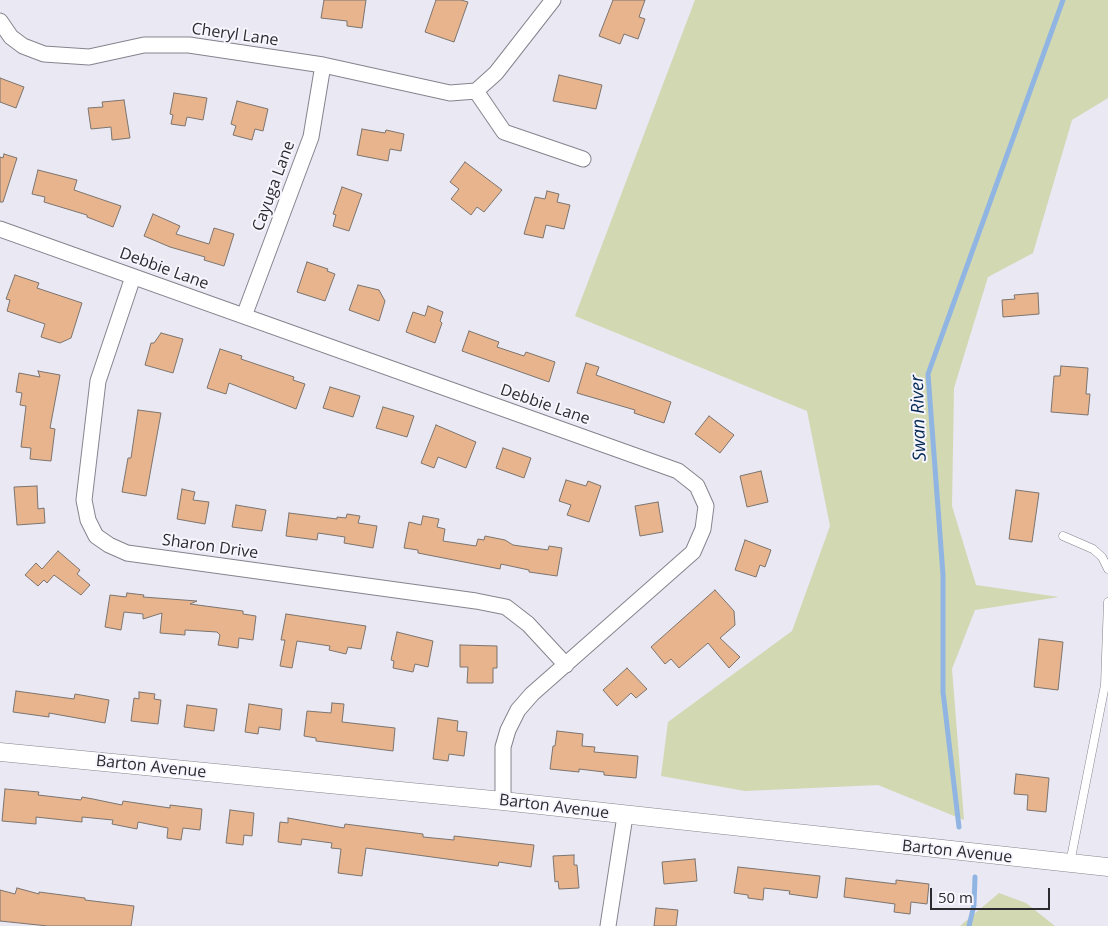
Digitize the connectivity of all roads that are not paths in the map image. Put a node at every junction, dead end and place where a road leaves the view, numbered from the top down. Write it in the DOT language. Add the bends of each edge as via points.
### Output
graph roads {
  1 [pos="553,0"];
  2 [pos="0,21"];
  3 [pos="323,66"];
  4 [pos="476,91"];
  5 [pos="583,159"];
  6 [pos="0,229"];
  7 [pos="133,277"];
  8 [pos="244,316"];
  9 [pos="1063,536"];
  10 [pos="1108,569"];
  11 [pos="1108,602"];
  12 [pos="566,665"];
  13 [pos="0,752"];
  14 [pos="503,801"];
  15 [pos="625,816"];
  16 [pos="1070,863"];
  17 [pos="1108,867"];
  18 [pos="608,926"];
  1 -- 4 [label="street" via="496,73"];
  2 -- 3 [label="street, Cheryl Lane" via="11,37 23,46 44,54 89,57 144,45 189,46"];
  3 -- 4 [label="street, Cheryl Lane" via="450,93"];
  3 -- 8 [label="street, Cayuga Lane" via="311,137"];
  4 -- 5 [label="street" via="504,132"];
  6 -- 7 [label="street, Debbie Lane"];
  7 -- 8 [label="street, Debbie Lane"];
  7 -- 12 [label="street, Sharon Drive" via="98,381 84,500 88,520 96,536 127,553 506,607 528,624"];
  8 -- 12 [label="street, Debbie Lane" via="678,471 697,486 706,506 703,529 693,552"];
  9 -- 10 [label="lane" via="1093,549"];
  11 -- 16 [label="lane" via="1105,685"];
  12 -- 14 [label="street, Debbie Lane" via="532,694 518,710 508,730 503,747"];
  13 -- 14 [label="street, Barton Avenue"];
  14 -- 15 [label="street, Barton Avenue"];
  15 -- 16 [label="street, Barton Avenue"];
  15 -- 18 [label="street"];
  16 -- 17 [label="street, Barton Avenue"];
}
